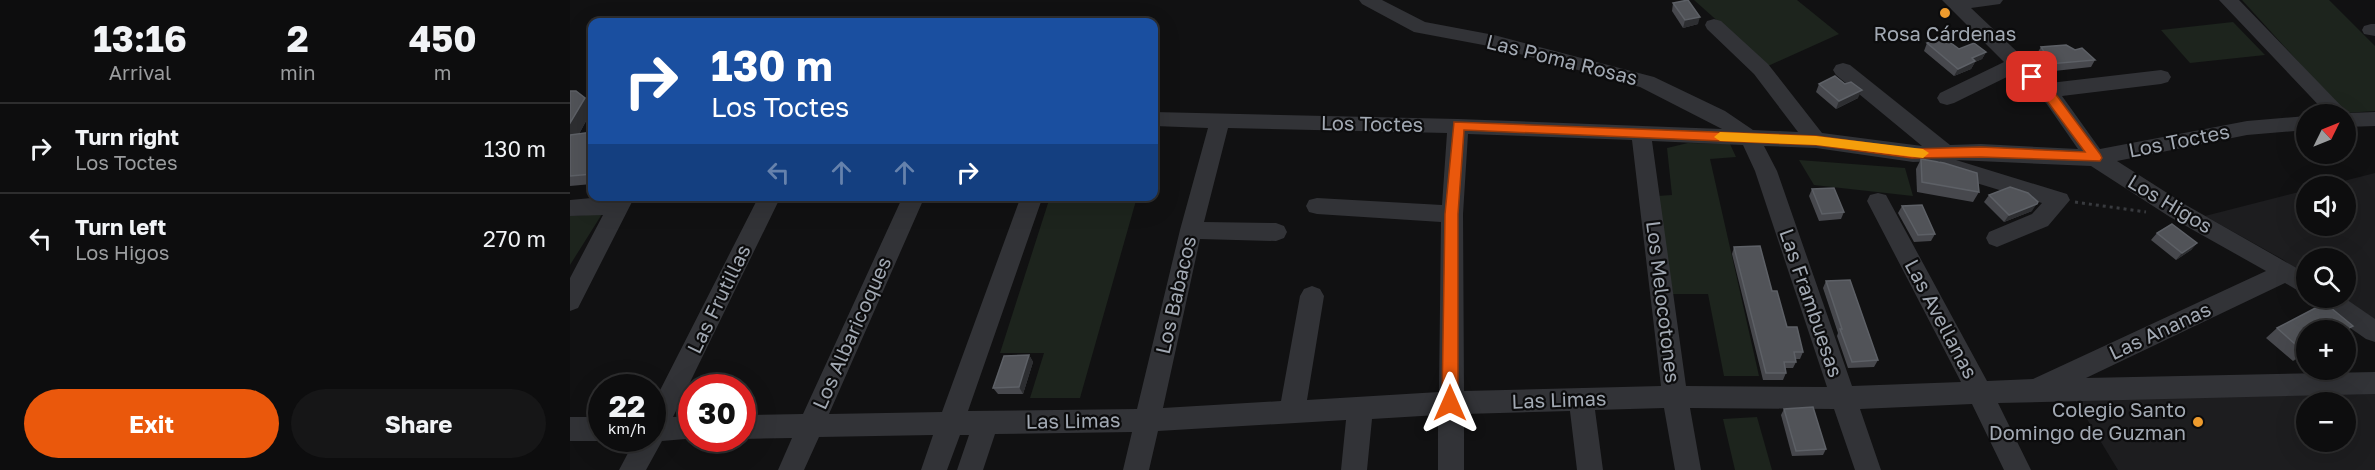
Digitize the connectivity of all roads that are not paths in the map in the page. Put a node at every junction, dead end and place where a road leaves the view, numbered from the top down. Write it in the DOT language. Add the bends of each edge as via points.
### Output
graph roads {
  1 [pos="1368,0"];
  2 [pos="1994,0"];
  3 [pos="2228,0"];
  4 [pos="1952,2"];
  5 [pos="1714,25"];
  6 [pos="2018,63"];
  7 [pos="1843,70"];
  8 [pos="2161,77"];
  9 [pos="2045,91"];
  10 [pos="1947,98"];
  11 [pos="2329,104"];
  12 [pos="1158,119"];
  13 [pos="2375,119"];
  14 [pos="2356,120"];
  15 [pos="1220,121"];
  16 [pos="2296,124"];
  17 [pos="1458,126"];
  18 [pos="1641,133"];
  19 [pos="1750,138"];
  20 [pos="1816,140"];
  21 [pos="1945,153"];
  22 [pos="1912,154"];
  23 [pos="2095,158"];
  24 [pos="768,201"];
  25 [pos="912,201"];
  26 [pos="1030,201"];
  27 [pos="1878,201"];
  28 [pos="622,202"];
  29 [pos="1317,206"];
  30 [pos="570,208"];
  31 [pos="1452,214"];
  32 [pos="1191,230"];
  33 [pos="1276,232"];
  34 [pos="1997,238"];
  35 [pos="2286,272"];
  36 [pos="2296,279"];
  37 [pos="1312,296"];
  38 [pos="570,300"];
  39 [pos="2340,308"];
  40 [pos="2375,332"];
  41 [pos="2375,383"];
  42 [pos="2034,390"];
  43 [pos="1980,393"];
  44 [pos="1675,397"];
  45 [pos="1843,398"];
  46 [pos="1581,399"];
  47 [pos="1450,403"];
  48 [pos="666,404"];
  49 [pos="1360,409"];
  50 [pos="1292,414"];
  51 [pos="1148,420"];
  52 [pos="986,422"];
  53 [pos="952,423"];
  54 [pos="811,425"];
  55 [pos="756,427"];
  56 [pos="570,429"];
  57 [pos="588,429"];
  58 [pos="641,452"];
  59 [pos="632,470"];
  60 [pos="791,470"];
  61 [pos="934,470"];
  62 [pos="970,470"];
  63 [pos="1136,470"];
  64 [pos="1354,470"];
  65 [pos="1451,470"];
  66 [pos="1590,470"];
  67 [pos="1688,470"];
  68 [pos="1868,470"];
  69 [pos="2018,470"];
  1 -- 19 [label="street, Las Poma Rosas" via="1421,28 1494,41 1647,82 1695,103"];
  2 -- 4 [label="street"];
  3 -- 11 [label="street"];
  4 -- 6 [label="street, Los Higos"];
  5 -- 20 [label="street" via="1761,69"];
  6 -- 9 [label="street, Los Higos"];
  6 -- 10 [label="street"];
  7 -- 21 [label="street"];
  8 -- 9 [label="street"];
  9 -- 23 [label="street, Los Higos"];
  12 -- 15 [label="street, Los Toctes"];
  13 -- 14 [label="street"];
  15 -- 17 [label="street, Los Toctes"];
  15 -- 32 [label="street, Los Babacos"];
  16 -- 23 [label="street, Los Toctes" via="2247,128"];
  17 -- 18 [label="street, Los Toctes"];
  17 -- 31 [label="street"];
  18 -- 19 [label="street, Los Toctes"];
  18 -- 44 [label="street, Los Melocotones"];
  19 -- 20 [label="street, Los Toctes"];
  19 -- 45 [label="street, Las Frambuesas" via="1766,171"];
  20 -- 22 [label="street, Los Toctes"];
  21 -- 22 [label="street, Los Toctes"];
  21 -- 23 [label="street, Los Toctes"];
  22 -- 34 [label="street" via="2059,200 2040,220"];
  23 -- 35 [label="street, Los Higos"];
  24 -- 48 [label="street, Las Frutillas"];
  25 -- 54 [label="street, Los Albaricoques"];
  26 -- 53 [label="street"];
  27 -- 43 [label="street, Las Avellanas"];
  28 -- 30 [label="street"];
  28 -- 38 [label="street"];
  29 -- 31 [label="street"];
  31 -- 47 [label="street"];
  32 -- 33 [label="street"];
  32 -- 51 [label="street, Los Babacos"];
  35 -- 36 [label="street, Los Higos"];
  35 -- 42 [label="street, Las Ananas"];
  37 -- 50 [label="street"];
  39 -- 40 [label="street"];
  41 -- 42 [label="street, Las Limas"];
  42 -- 43 [label="street, Las Limas"];
  43 -- 45 [label="street, Las Limas"];
  43 -- 69 [label="street, Las Avellanas"];
  44 -- 45 [label="street, Las Limas"];
  44 -- 46 [label="street, Las Limas"];
  44 -- 67 [label="street, Los Melocotones"];
  45 -- 68 [label="street, Las Frambuesas"];
  46 -- 47 [label="street, Las Limas"];
  46 -- 66 [label="street"];
  47 -- 49 [label="street, Las Limas"];
  47 -- 65 [label="street"];
  49 -- 50 [label="street, Las Limas"];
  49 -- 64 [label="street"];
  50 -- 51 [label="street, Las Limas"];
  51 -- 52 [label="street, Las Limas"];
  51 -- 63 [label="street, Los Babacos"];
  52 -- 53 [label="street, Las Limas"];
  52 -- 62 [label="street"];
  53 -- 54 [label="street, Las Limas"];
  53 -- 61 [label="street"];
  54 -- 55 [label="street, Las Limas"];
  54 -- 60 [label="street, Los Albaricoques"];
  56 -- 57 [label="street"];
  58 -- 59 [label="street, Las Frutillas"];
}
